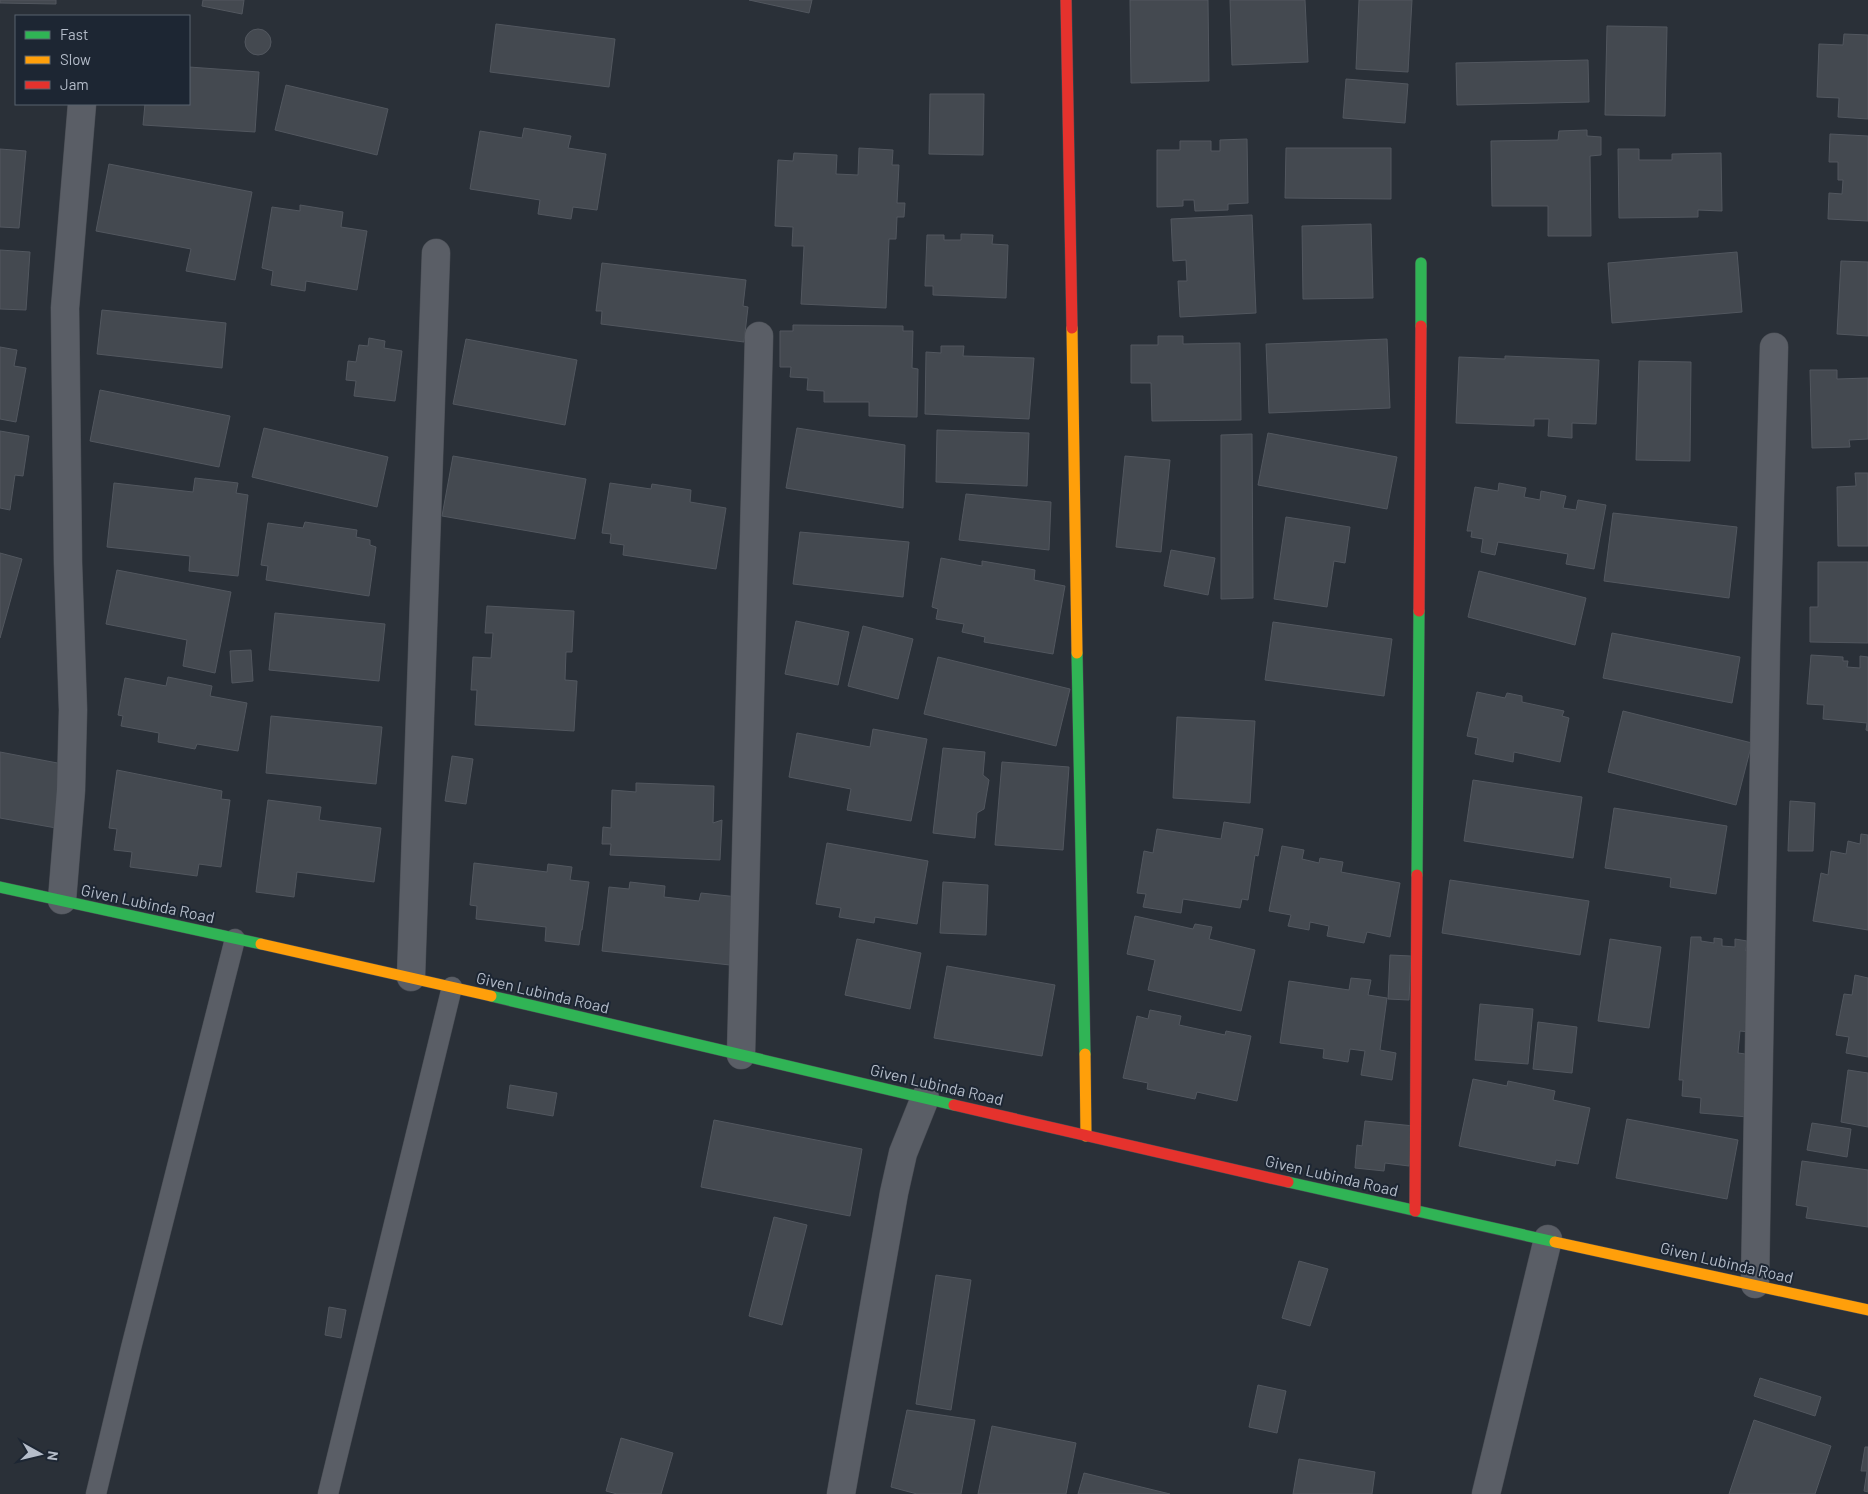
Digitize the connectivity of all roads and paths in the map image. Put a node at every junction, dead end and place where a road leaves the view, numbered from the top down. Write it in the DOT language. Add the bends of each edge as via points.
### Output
graph roads {
  1 [pos="1066,0"];
  2 [pos="82,105"];
  3 [pos="436,253"];
  4 [pos="1421,263"];
  5 [pos="759,336"];
  6 [pos="1774,347"];
  7 [pos="0,887"];
  8 [pos="62,900"];
  9 [pos="235,939"];
  10 [pos="412,978"];
  11 [pos="452,987"];
  12 [pos="741,1055"];
  13 [pos="925,1098"];
  14 [pos="1086,1136"];
  15 [pos="1416,1211"];
  16 [pos="1548,1239"];
  17 [pos="1755,1284"];
  18 [pos="1868,1310"];
  19 [pos="96,1494"];
  20 [pos="328,1494"];
  21 [pos="841,1494"];
  22 [pos="1486,1494"];
  1 -- 14 [label="street"];
  2 -- 8 [label="street" via="65,308 73,710 71,790"];
  3 -- 10 [label="street"];
  4 -- 15 [label="street"];
  5 -- 12 [label="street"];
  6 -- 17 [label="street"];
  7 -- 8 [label="street, Given Lubinda Road"];
  8 -- 9 [label="street, Given Lubinda Road"];
  9 -- 10 [label="street, Given Lubinda Road"];
  9 -- 19 [label="lane"];
  10 -- 11 [label="street, Given Lubinda Road"];
  11 -- 12 [label="street, Given Lubinda Road"];
  11 -- 20 [label="lane"];
  12 -- 13 [label="street, Given Lubinda Road"];
  13 -- 14 [label="street, Given Lubinda Road"];
  13 -- 21 [label="street" via="903,1153 894,1193"];
  14 -- 15 [label="street, Given Lubinda Road"];
  15 -- 16 [label="street, Given Lubinda Road"];
  16 -- 17 [label="street, Given Lubinda Road"];
  16 -- 22 [label="street"];
  17 -- 18 [label="street, Given Lubinda Road"];
}
